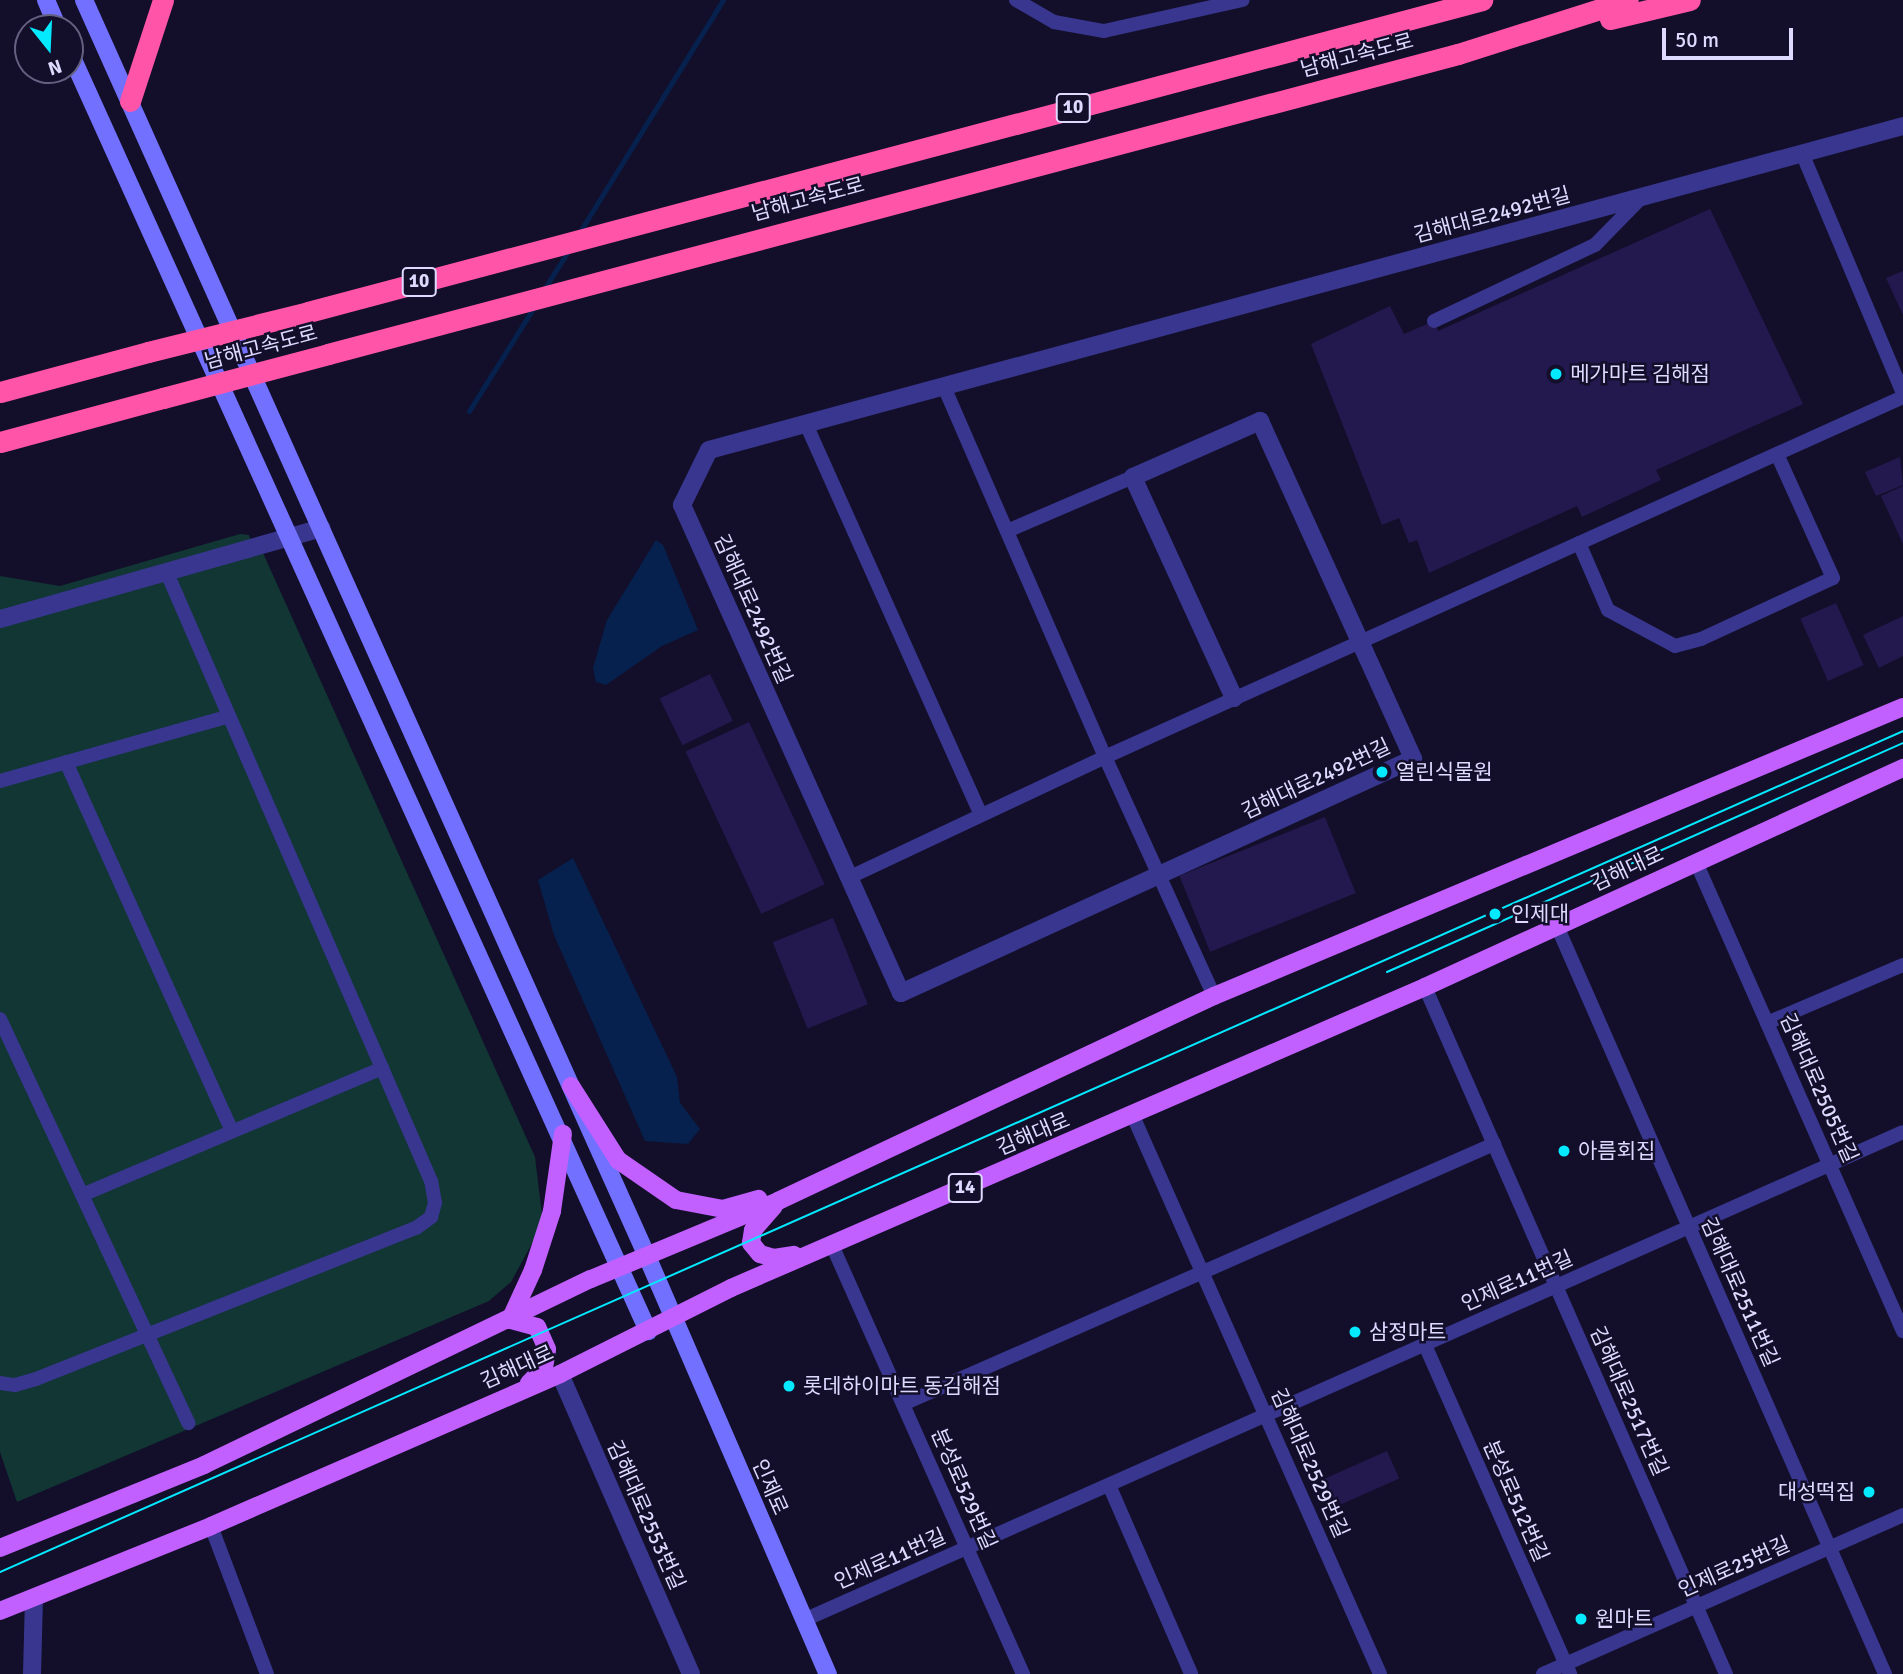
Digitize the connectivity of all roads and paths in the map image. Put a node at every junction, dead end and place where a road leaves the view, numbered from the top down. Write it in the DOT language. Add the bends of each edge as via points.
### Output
graph roads {
  1 [pos="84,0"];
  2 [pos="163,0"];
  3 [pos="1016,0"];
  4 [pos="1243,0"];
  5 [pos="1482,0"];
  6 [pos="1628,0"];
  7 [pos="1690,0"];
  8 [pos="1458,54"];
  9 [pos="84,84"];
  10 [pos="130,101"];
  11 [pos="1903,126"];
  12 [pos="1802,153"];
  13 [pos="1642,197"];
  14 [pos="1434,321"];
  15 [pos="944,387"];
  16 [pos="0,392"];
  17 [pos="1903,395"];
  18 [pos="806,424"];
  19 [pos="0,442"];
  20 [pos="1777,454"];
  21 [pos="1133,477"];
  22 [pos="321,528"];
  23 [pos="1007,531"];
  24 [pos="290,537"];
  25 [pos="1579,543"];
  26 [pos="167,573"];
  27 [pos="0,619"];
  28 [pos="1359,642"];
  29 [pos="1234,698"];
  30 [pos="1903,707"];
  31 [pos="229,716"];
  32 [pos="1105,757"];
  33 [pos="66,762"];
  34 [pos="1903,768"];
  35 [pos="0,780"];
  36 [pos="981,815"];
  37 [pos="1696,862"];
  38 [pos="1160,877"];
  39 [pos="848,878"];
  40 [pos="1557,926"];
  41 [pos="1903,965"];
  42 [pos="1425,987"];
  43 [pos="1214,996"];
  44 [pos="0,1019"];
  45 [pos="1766,1023"];
  46 [pos="382,1068"];
  47 [pos="571,1086"];
  48 [pos="1133,1116"];
  49 [pos="232,1131"];
  50 [pos="1903,1132"];
  51 [pos="563,1134"];
  52 [pos="1494,1144"];
  53 [pos="1829,1165"];
  54 [pos="816,1183"];
  55 [pos="82,1195"];
  56 [pos="778,1201"];
  57 [pos="1689,1227"];
  58 [pos="825,1247"];
  59 [pos="646,1254"];
  60 [pos="620,1266"];
  61 [pos="1201,1269"];
  62 [pos="1556,1286"];
  63 [pos="672,1318"];
  64 [pos="510,1320"];
  65 [pos="648,1331"];
  66 [pos="1903,1331"];
  67 [pos="147,1335"];
  68 [pos="1424,1345"];
  69 [pos="559,1374"];
  70 [pos="0,1383"];
  71 [pos="522,1390"];
  72 [pos="903,1404"];
  73 [pos="1266,1415"];
  74 [pos="188,1423"];
  75 [pos="1109,1485"];
  76 [pos="1903,1515"];
  77 [pos="211,1526"];
  78 [pos="0,1548"];
  79 [pos="967,1548"];
  80 [pos="1829,1548"];
  81 [pos="29,1600"];
  82 [pos="1696,1606"];
  83 [pos="0,1611"];
  84 [pos="804,1620"];
  85 [pos="1568,1669"];
  86 [pos="32,1674"];
  87 [pos="267,1674"];
  88 [pos="691,1674"];
  89 [pos="828,1674"];
  90 [pos="1023,1674"];
  91 [pos="1191,1674"];
  92 [pos="1380,1674"];
  93 [pos="1543,1674"];
  94 [pos="1726,1674"];
  95 [pos="1885,1674"];
  1 -- 10 [label="main road, 인제로"];
  2 -- 10 [label="highway"];
  3 -- 4 [label="street" via="1054,22 1104,31"];
  5 -- 16 [label="highway, 남해고속도로 / 10, bridge"];
  6 -- 8 [label="highway, 남해고속도로 / 10"];
  7 -- 8 [label="highway"];
  8 -- 19 [label="highway, 남해고속도로 / 10, bridge"];
  9 -- 24 [label="main road"];
  10 -- 22 [label="main road, 인제로"];
  11 -- 12 [label="street, 김해대로2492번길"];
  12 -- 13 [label="street, 김해대로2492번길"];
  12 -- 17 [label="street"];
  13 -- 14 [label="street" via="1595,245"];
  13 -- 15 [label="street, 김해대로2492번길"];
  15 -- 18 [label="street, 김해대로2492번길"];
  15 -- 23 [label="street"];
  17 -- 20 [label="street"];
  18 -- 36 [label="street"];
  18 -- 39 [label="street, 김해대로2492번길" via="709,450 682,505"];
  20 -- 25 [label="street"];
  20 -- 25 [label="street" via="1833,578 1701,639 1675,646 1608,610"];
  21 -- 23 [label="street, 김해대로2492번길"];
  21 -- 28 [label="street, 김해대로2492번길" via="1260,421"];
  21 -- 29 [label="street"];
  22 -- 24 [label="street"];
  22 -- 47 [label="main road, 인제로"];
  23 -- 32 [label="street"];
  24 -- 26 [label="street"];
  24 -- 51 [label="main road"];
  25 -- 28 [label="street"];
  26 -- 27 [label="street"];
  26 -- 31 [label="street"];
  28 -- 29 [label="street"];
  28 -- 38 [label="street, 김해대로2492번길" via="1412,760"];
  29 -- 32 [label="street"];
  30 -- 43 [label="main road, 김해대로"];
  31 -- 33 [label="street"];
  31 -- 46 [label="street"];
  32 -- 36 [label="street"];
  32 -- 38 [label="street"];
  33 -- 35 [label="street"];
  33 -- 49 [label="street"];
  34 -- 37 [label="main road, 김해대로 / 14"];
  36 -- 39 [label="street"];
  37 -- 40 [label="main road, 김해대로 / 14"];
  37 -- 45 [label="street, 김해대로2505번길"];
  38 -- 39 [label="street, 김해대로2492번길" via="901,993"];
  38 -- 43 [label="street"];
  40 -- 42 [label="main road, 김해대로 / 14"];
  40 -- 57 [label="street, 김해대로2511번길"];
  41 -- 45 [label="street"];
  42 -- 48 [label="main road, 김해대로 / 14"];
  42 -- 52 [label="street, 김해대로2517번길"];
  43 -- 54 [label="main road, 김해대로"];
  44 -- 55 [label="street"];
  45 -- 53 [label="street, 김해대로2505번길"];
  46 -- 49 [label="street"];
  46 -- 67 [label="street" via="431,1181 435,1203 431,1217 416,1228"];
  47 -- 54 [label="main road" via="618,1160 676,1200 723,1209"];
  47 -- 59 [label="main road, 인제로"];
  48 -- 58 [label="main road, 김해대로 / 14"];
  48 -- 61 [label="street, 김해대로2529번길"];
  49 -- 55 [label="street"];
  50 -- 53 [label="street, 인제로11번길"];
  51 -- 60 [label="main road"];
  51 -- 64 [label="main road" via="552,1211"];
  52 -- 61 [label="street"];
  52 -- 62 [label="street, 김해대로2517번길"];
  53 -- 57 [label="street, 인제로11번길"];
  53 -- 66 [label="street, 김해대로2505번길"];
  54 -- 56 [label="main road, 김해대로"];
  55 -- 67 [label="street"];
  56 -- 58 [label="main road" via="753,1230 751,1243 760,1254 774,1258"];
  56 -- 59 [label="main road, 김해대로"];
  57 -- 62 [label="street, 인제로11번길"];
  57 -- 80 [label="street, 김해대로2511번길"];
  58 -- 63 [label="main road, 김해대로 / 14"];
  58 -- 72 [label="street, 분성로529번길"];
  59 -- 60 [label="main road, 김해대로"];
  59 -- 63 [label="main road, 인제로"];
  60 -- 64 [label="main road, 김해대로"];
  60 -- 65 [label="main road"];
  61 -- 72 [label="street"];
  61 -- 73 [label="street, 김해대로2529번길"];
  62 -- 68 [label="street, 인제로11번길"];
  62 -- 82 [label="street, 김해대로2517번길"];
  63 -- 65 [label="main road, 김해대로 / 14"];
  63 -- 84 [label="main road, 인제로"];
  64 -- 71 [label="main road" via="537,1327 547,1349 544,1368"];
  64 -- 78 [label="main road, 김해대로" via="204,1465"];
  65 -- 69 [label="main road, 김해대로 / 14"];
  67 -- 70 [label="street" via="36,1379 15,1385"];
  67 -- 74 [label="street"];
  68 -- 73 [label="street, 인제로11번길"];
  68 -- 85 [label="street, 분성로512번길"];
  69 -- 71 [label="main road, 김해대로 / 14"];
  69 -- 88 [label="street, 김해대로2553번길"];
  71 -- 77 [label="main road, 김해대로 / 14"];
  72 -- 79 [label="street, 분성로529번길"];
  73 -- 75 [label="street, 인제로11번길"];
  73 -- 92 [label="street, 김해대로2529번길"];
  75 -- 79 [label="street, 인제로11번길"];
  75 -- 91 [label="street"];
  76 -- 80 [label="street, 인제로25번길"];
  77 -- 81 [label="main road, 김해대로 / 14"];
  77 -- 87 [label="street"];
  79 -- 84 [label="street, 인제로11번길"];
  79 -- 90 [label="street, 분성로529번길"];
  80 -- 82 [label="street, 인제로25번길"];
  80 -- 95 [label="street, 김해대로2511번길"];
  81 -- 83 [label="main road, 14"];
  81 -- 86 [label="street"];
  82 -- 85 [label="street, 인제로25번길"];
  82 -- 94 [label="street, 김해대로2517번길"];
  84 -- 89 [label="main road, 인제로"];
  85 -- 93 [label="street, 인제로25번길"];
}
